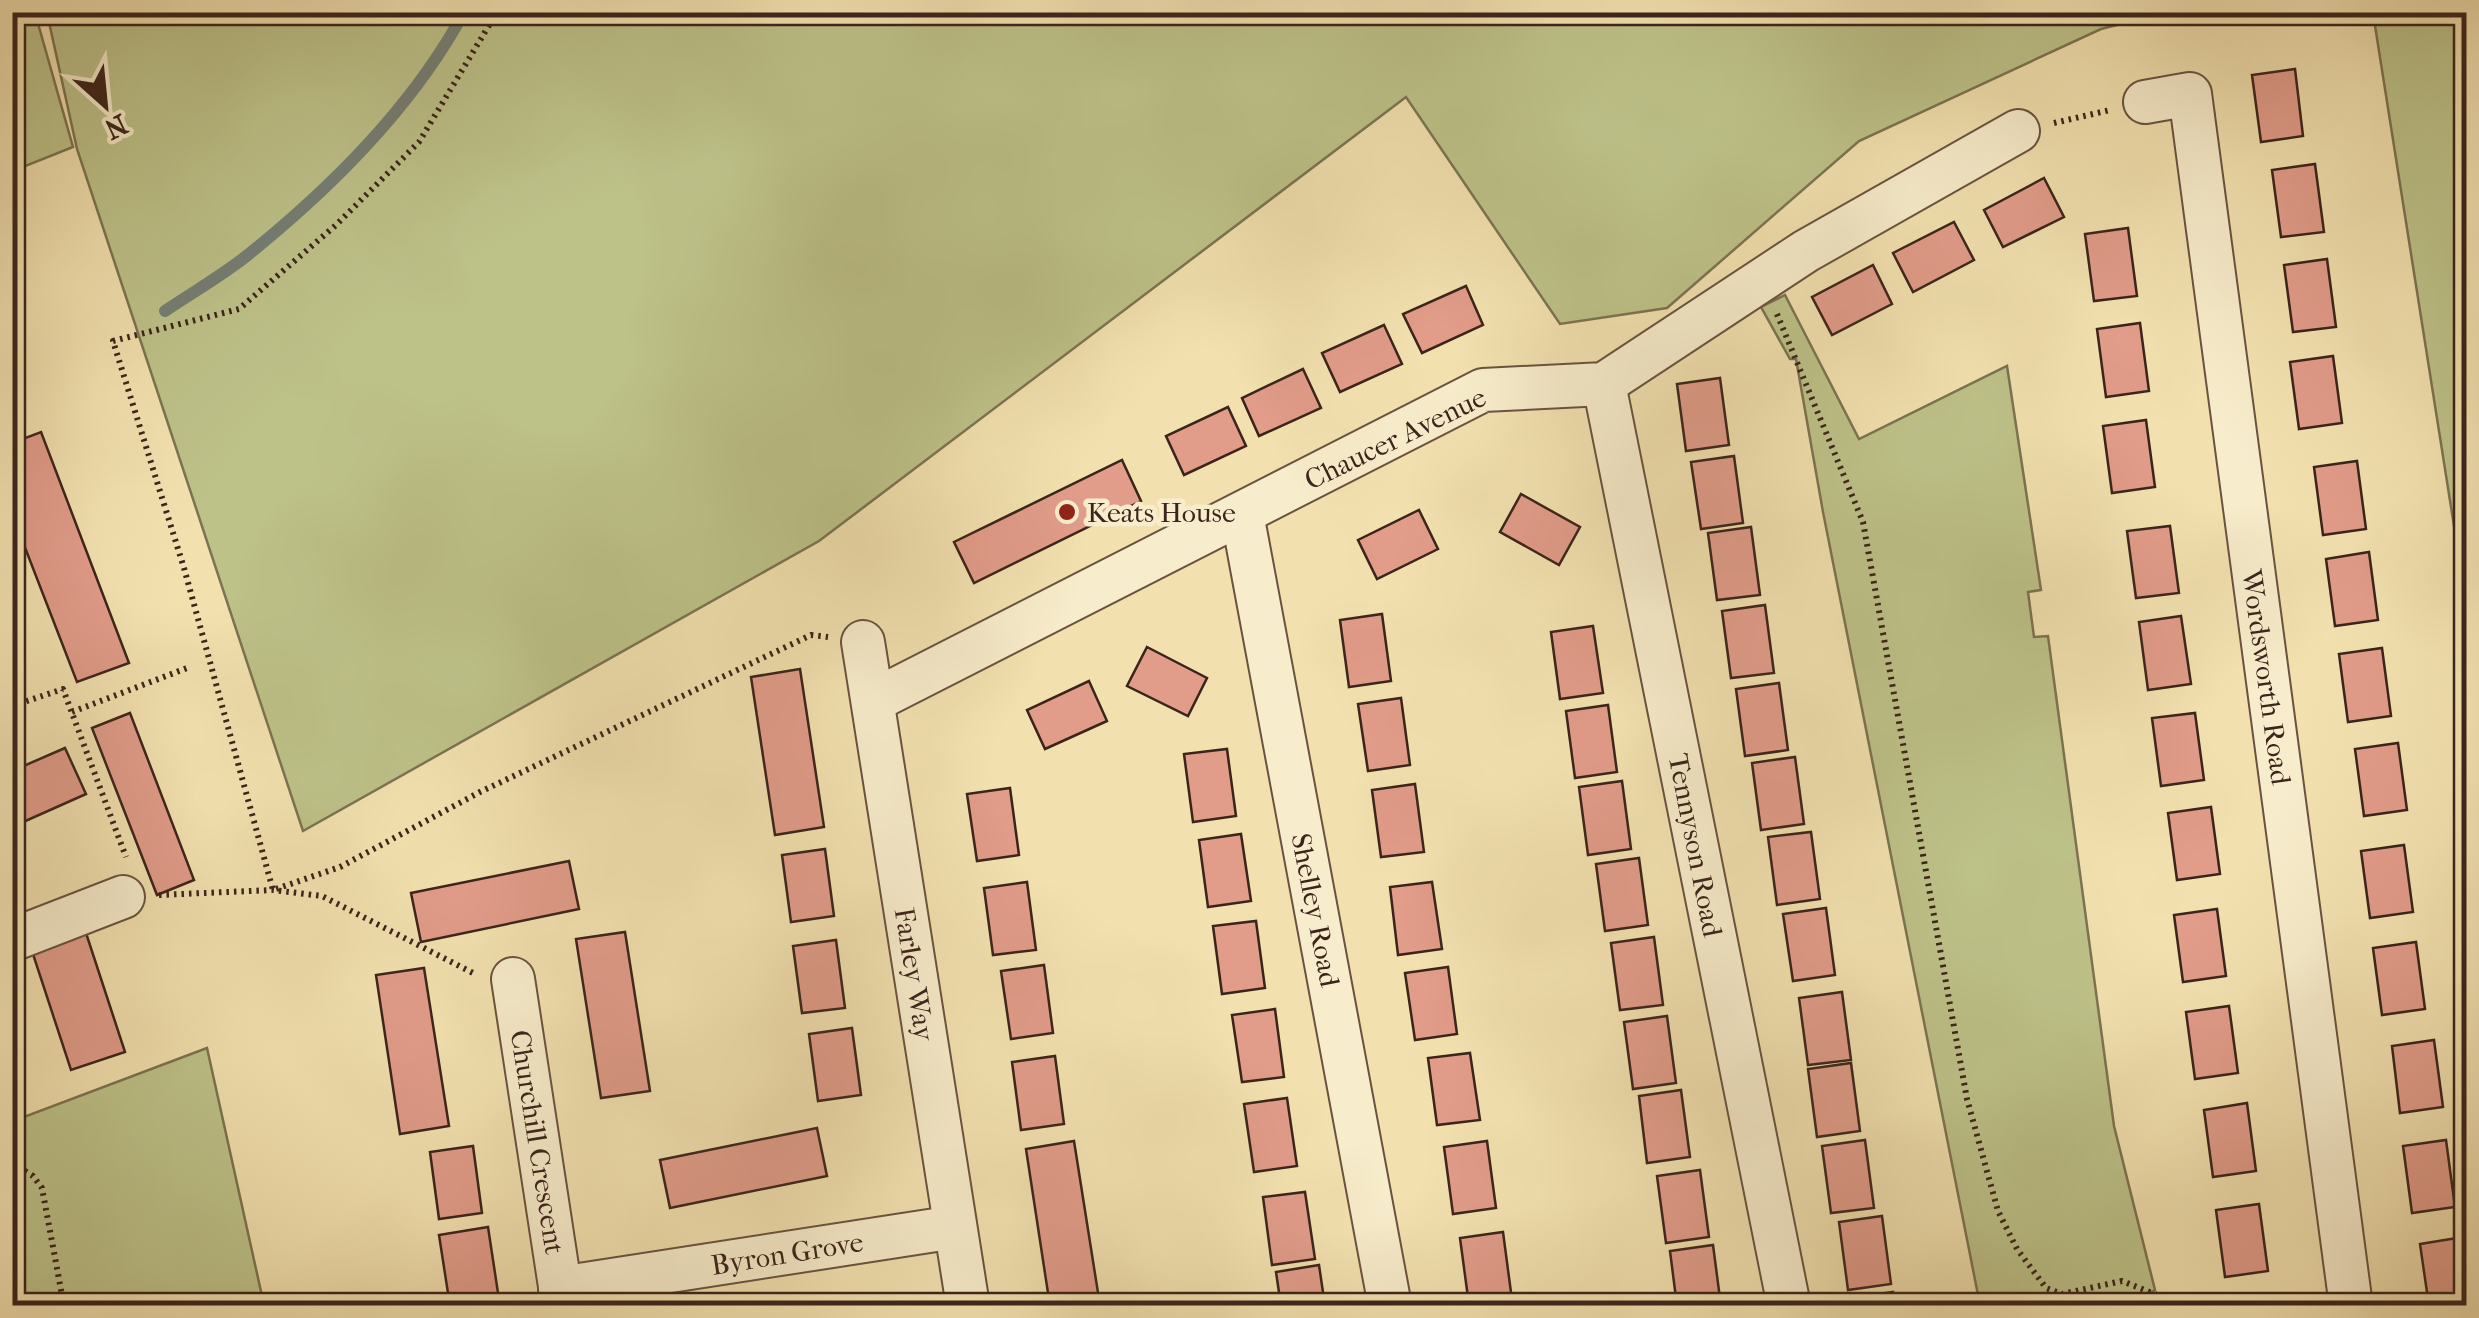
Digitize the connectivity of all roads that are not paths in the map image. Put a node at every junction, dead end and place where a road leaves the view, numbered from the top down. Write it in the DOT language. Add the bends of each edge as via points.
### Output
graph roads {
  1 [pos="2146,102"];
  2 [pos="2018,131"];
  3 [pos="1604,384"];
  4 [pos="1242,514"];
  5 [pos="864,642"];
  6 [pos="873,702"];
  7 [pos="123,897"];
  8 [pos="12,940"];
  9 [pos="513,979"];
  10 [pos="955,1227"];
  11 [pos="562,1297"];
  12 [pos="968,1306"];
  13 [pos="1390,1306"];
  14 [pos="1789,1306"];
  15 [pos="2351,1306"];
  1 -- 15 [label="street, Wordsworth Road" via="2190,94"];
  2 -- 3 [label="street" via="1760,281"];
  3 -- 4 [label="street, Chaucer Avenue" via="1483,390"];
  3 -- 14 [label="street, Tennyson Road"];
  4 -- 6 [label="street, Chaucer Avenue"];
  4 -- 13 [label="street, Shelley Road"];
  5 -- 6 [label="street, Farley Way"];
  6 -- 10 [label="street, Farley Way"];
  7 -- 8 [label="street"];
  9 -- 11 [label="street, Churchill Crescent"];
  10 -- 11 [label="street, Byron Grove"];
  10 -- 12 [label="street, Farley Way"];
}
